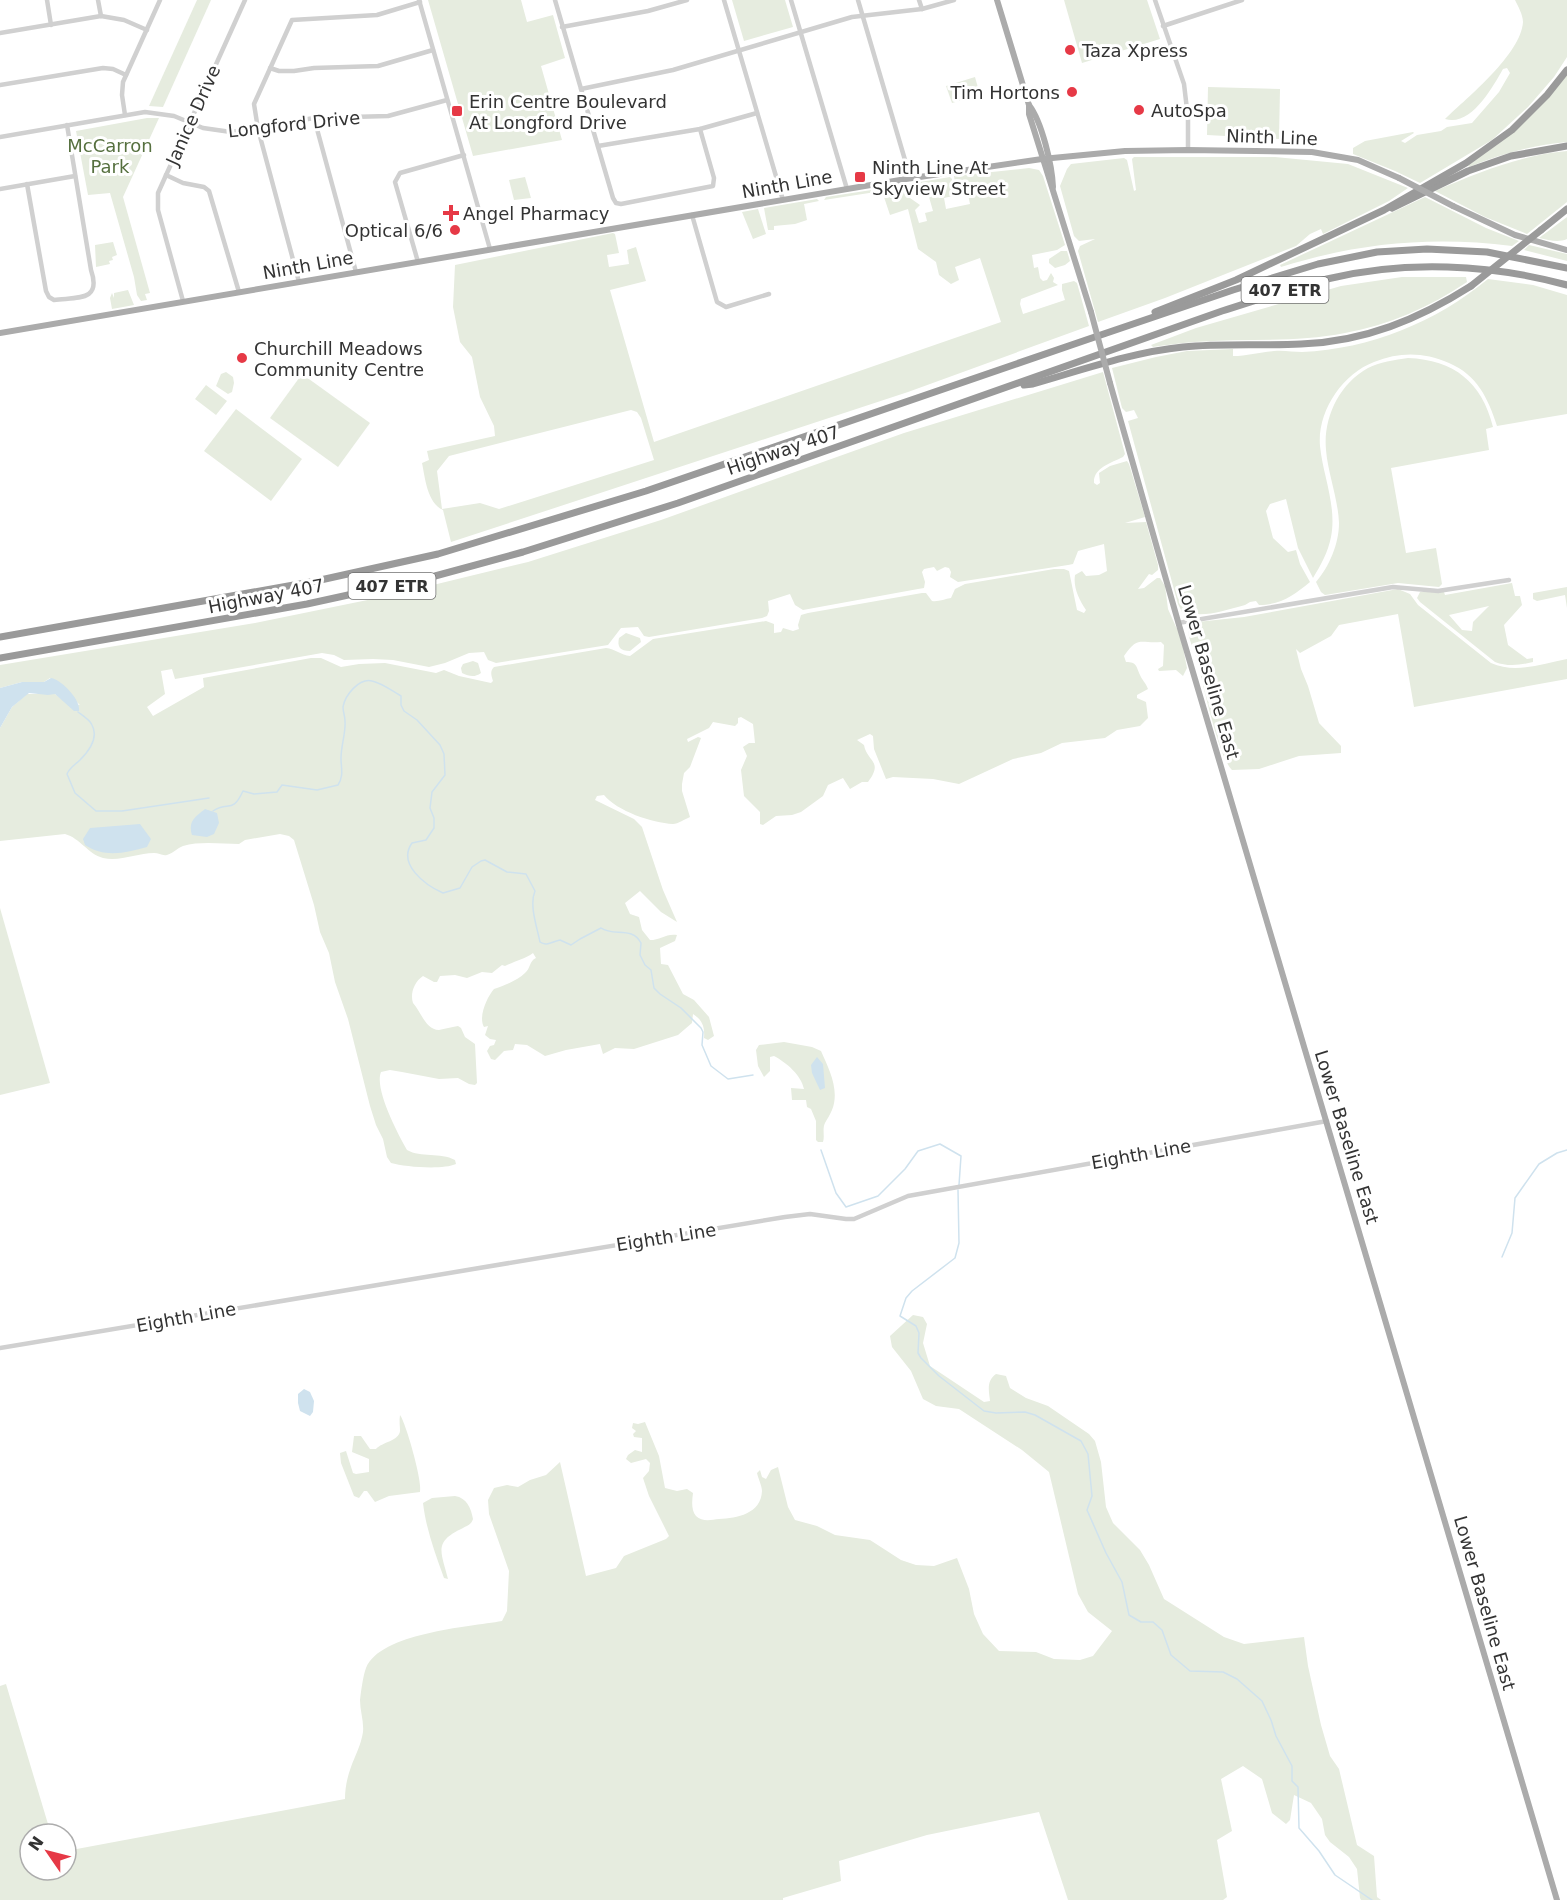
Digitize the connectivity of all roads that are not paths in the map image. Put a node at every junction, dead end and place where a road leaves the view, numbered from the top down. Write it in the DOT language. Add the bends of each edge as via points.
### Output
graph roads {
  1 [pos="47,0"];
  2 [pos="98,0"];
  3 [pos="160,0"];
  4 [pos="245,0"];
  5 [pos="555,0"];
  6 [pos="687,0"];
  7 [pos="724,0"];
  8 [pos="791,0"];
  9 [pos="858,0"];
  10 [pos="920,0"];
  11 [pos="954,0"];
  12 [pos="998,0"];
  13 [pos="1155,0"];
  14 [pos="1242,0"];
  15 [pos="419,1"];
  16 [pos="922,9"];
  17 [pos="863,15"];
  18 [pos="101,16"];
  19 [pos="51,24"];
  20 [pos="1163,26"];
  21 [pos="562,27"];
  22 [pos="147,30"];
  23 [pos="801,32"];
  24 [pos="0,33"];
  25 [pos="433,50"];
  26 [pos="739,50"];
  27 [pos="270,68"];
  28 [pos="1567,70"];
  29 [pos="126,75"];
  30 [pos="0,85"];
  31 [pos="581,88"];
  32 [pos="447,100"];
  33 [pos="757,113"];
  34 [pos="125,115"];
  35 [pos="314,118"];
  36 [pos="189,123"];
  37 [pos="67,125"];
  38 [pos="258,129"];
  39 [pos="700,129"];
  40 [pos="0,137"];
  41 [pos="598,146"];
  42 [pos="1567,146"];
  43 [pos="1188,150"];
  44 [pos="464,155"];
  45 [pos="1045,158"];
  46 [pos="166,175"];
  47 [pos="75,176"];
  48 [pos="906,179"];
  49 [pos="27,184"];
  50 [pos="0,189"];
  51 [pos="847,189"];
  52 [pos="783,200"];
  53 [pos="1567,209"];
  54 [pos="1384,210"];
  55 [pos="692,215"];
  56 [pos="490,249"];
  57 [pos="1567,250"];
  58 [pos="418,262"];
  59 [pos="1567,268"];
  60 [pos="356,272"];
  61 [pos="299,282"];
  62 [pos="1567,285"];
  63 [pos="239,292"];
  64 [pos="769,294"];
  65 [pos="183,301"];
  66 [pos="0,332"];
  67 [pos="1086,340"];
  68 [pos="1015,385"];
  69 [pos="1509,580"];
  70 [pos="1178,623"];
  71 [pos="2,637"];
  72 [pos="0,658"];
  73 [pos="1327,1121"];
  74 [pos="0,1348"];
  75 [pos="1557,1900"];
  1 -- 19 [label="street"];
  2 -- 18 [label="street"];
  3 -- 22 [label="street"];
  4 -- 36 [label="street, Janice Drive"];
  5 -- 21 [label="street"];
  6 -- 21 [label="street"];
  7 -- 26 [label="street"];
  8 -- 23 [label="street"];
  9 -- 17 [label="street"];
  10 -- 16 [label="street"];
  11 -- 16 [label="street"];
  12 -- 45 [label="main road, Lower Baseline East"];
  13 -- 20 [label="street"];
  14 -- 20 [label="street"];
  15 -- 25 [label="street"];
  15 -- 27 [label="street" via="377,15 292,20"];
  16 -- 17 [label="street"];
  17 -- 23 [label="street"];
  17 -- 48 [label="street" via="905,160"];
  18 -- 19 [label="street"];
  18 -- 22 [label="street"];
  19 -- 24 [label="street"];
  20 -- 43 [label="street" via="1184,84"];
  21 -- 31 [label="street"];
  22 -- 29 [label="street"];
  23 -- 26 [label="street"];
  23 -- 51 [label="street"];
  25 -- 27 [label="street" via="378,66 294,72"];
  25 -- 32 [label="street"];
  26 -- 31 [label="street" via="673,70"];
  26 -- 33 [label="street"];
  27 -- 38 [label="street" via="254,104"];
  28 -- 54 [label="highway" via="1497,142"];
  29 -- 30 [label="street" via="103,68"];
  29 -- 34 [label="street" via="122,92"];
  31 -- 41 [label="street"];
  32 -- 35 [label="street, Longford Drive" via="388,116"];
  32 -- 44 [label="street"];
  33 -- 39 [label="street"];
  33 -- 52 [label="street"];
  34 -- 36 [label="street, Longford Drive" via="154,112"];
  34 -- 37 [label="street, Longford Drive"];
  35 -- 38 [label="street, Longford Drive"];
  35 -- 60 [label="street"];
  36 -- 38 [label="street, Longford Drive" via="219,131"];
  36 -- 46 [label="street, Janice Drive"];
  37 -- 40 [label="street, Longford Drive"];
  37 -- 47 [label="street"];
  38 -- 61 [label="street"];
  39 -- 41 [label="street"];
  39 -- 41 [label="street" via="713,186 621,204 613,198"];
  42 -- 54 [label="highway" via="1511,156 1468,171"];
  43 -- 45 [label="main road, Ninth Line"];
  43 -- 57 [label="main road, Ninth Line, bridge" via="1312,152 1358,160 1515,235"];
  44 -- 56 [label="street"];
  44 -- 58 [label="street" via="396,177"];
  45 -- 48 [label="main road, Ninth Line"];
  45 -- 70 [label="main road, Lower Baseline East, bridge" via="1048,180 1090,312"];
  46 -- 63 [label="street" via="209,191"];
  46 -- 65 [label="street, Janice Drive" via="158,193 158,210"];
  47 -- 49 [label="street"];
  47 -- 49 [label="street" via="96,283 88,295 54,300 49,297"];
  48 -- 51 [label="main road, Ninth Line"];
  49 -- 50 [label="street"];
  51 -- 52 [label="main road, Ninth Line"];
  52 -- 55 [label="main road, Ninth Line"];
  53 -- 68 [label="highway, bridge" via="1471,286 1390,328 1347,339 1303,344 1181,347 1033,384"];
  54 -- 67 [label="highway" via="1236,280"];
  55 -- 56 [label="main road, Ninth Line"];
  55 -- 64 [label="street" via="717,302 726,307"];
  56 -- 58 [label="main road, Ninth Line"];
  58 -- 60 [label="main road, Ninth Line"];
  59 -- 67 [label="highway, Highway 407 / 407 ETR" via="1487,252 1377,252 1274,277"];
  60 -- 61 [label="main road, Ninth Line"];
  61 -- 63 [label="main road, Ninth Line"];
  62 -- 68 [label="highway, Highway 407 / 407 ETR" via="1524,275 1444,267 1352,274 1272,295"];
  63 -- 65 [label="main road, Ninth Line"];
  65 -- 66 [label="main road, Ninth Line"];
  67 -- 71 [label="highway, Highway 407 / 407 ETR" via="646,491 438,554 306,583"];
  68 -- 72 [label="highway, Highway 407 / 407 ETR" via="678,503 523,552 307,604"];
  69 -- 70 [label="street" via="1438,591 1393,587"];
  70 -- 73 [label="main road, Lower Baseline East"];
  73 -- 74 [label="street, Eighth Line" via="955,1186 896,1200 855,1219 810,1214 785,1217"];
  73 -- 75 [label="main road, Lower Baseline East"];
}
